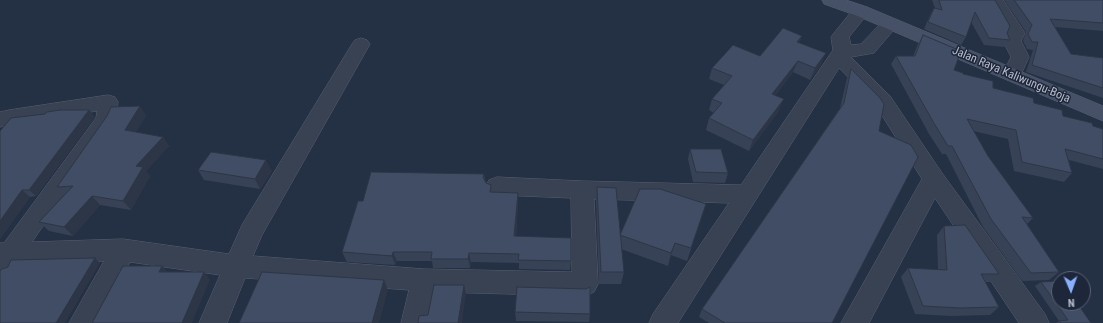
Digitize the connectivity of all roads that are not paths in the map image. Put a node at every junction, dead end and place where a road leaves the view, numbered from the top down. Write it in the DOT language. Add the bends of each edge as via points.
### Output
graph roads {
  1 [pos="830,0"];
  2 [pos="994,0"];
  3 [pos="861,11"];
  4 [pos="890,24"];
  5 [pos="361,44"];
  6 [pos="840,54"];
  7 [pos="1012,75"];
  8 [pos="1103,114"];
  9 [pos="3,122"];
  10 [pos="934,179"];
  11 [pos="497,186"];
  12 [pos="582,190"];
  13 [pos="747,194"];
  14 [pos="123,250"];
  15 [pos="3,259"];
  16 [pos="236,266"];
  17 [pos="424,280"];
  18 [pos="83,323"];
  19 [pos="213,323"];
  20 [pos="415,323"];
  21 [pos="663,323"];
  22 [pos="855,323"];
  23 [pos="1035,323"];
  1 -- 3 [label="main road, Jalan Raya Kaliwungu-Boja"];
  2 -- 7 [label="street" via="1016,33 1012,40 1020,58"];
  3 -- 4 [label="main road, Jalan Raya Kaliwungu-Boja"];
  3 -- 6 [label="street" via="840,37"];
  4 -- 6 [label="street" via="867,49"];
  4 -- 7 [label="main road, Jalan Raya Kaliwungu-Boja"];
  5 -- 16 [label="street" via="251,232"];
  6 -- 10 [label="street" via="884,101"];
  6 -- 13 [label="street"];
  7 -- 8 [label="main road, Jalan Raya Kaliwungu-Boja"];
  9 -- 15 [label="street" via="108,102 106,119"];
  10 -- 22 [label="street"];
  10 -- 23 [label="street"];
  11 -- 12 [label="street"];
  12 -- 13 [label="street"];
  12 -- 17 [label="street" via="585,284"];
  13 -- 21 [label="street"];
  14 -- 15 [label="street"];
  14 -- 16 [label="street"];
  14 -- 18 [label="street"];
  16 -- 17 [label="street"];
  16 -- 19 [label="street"];
  17 -- 20 [label="street"];
}
